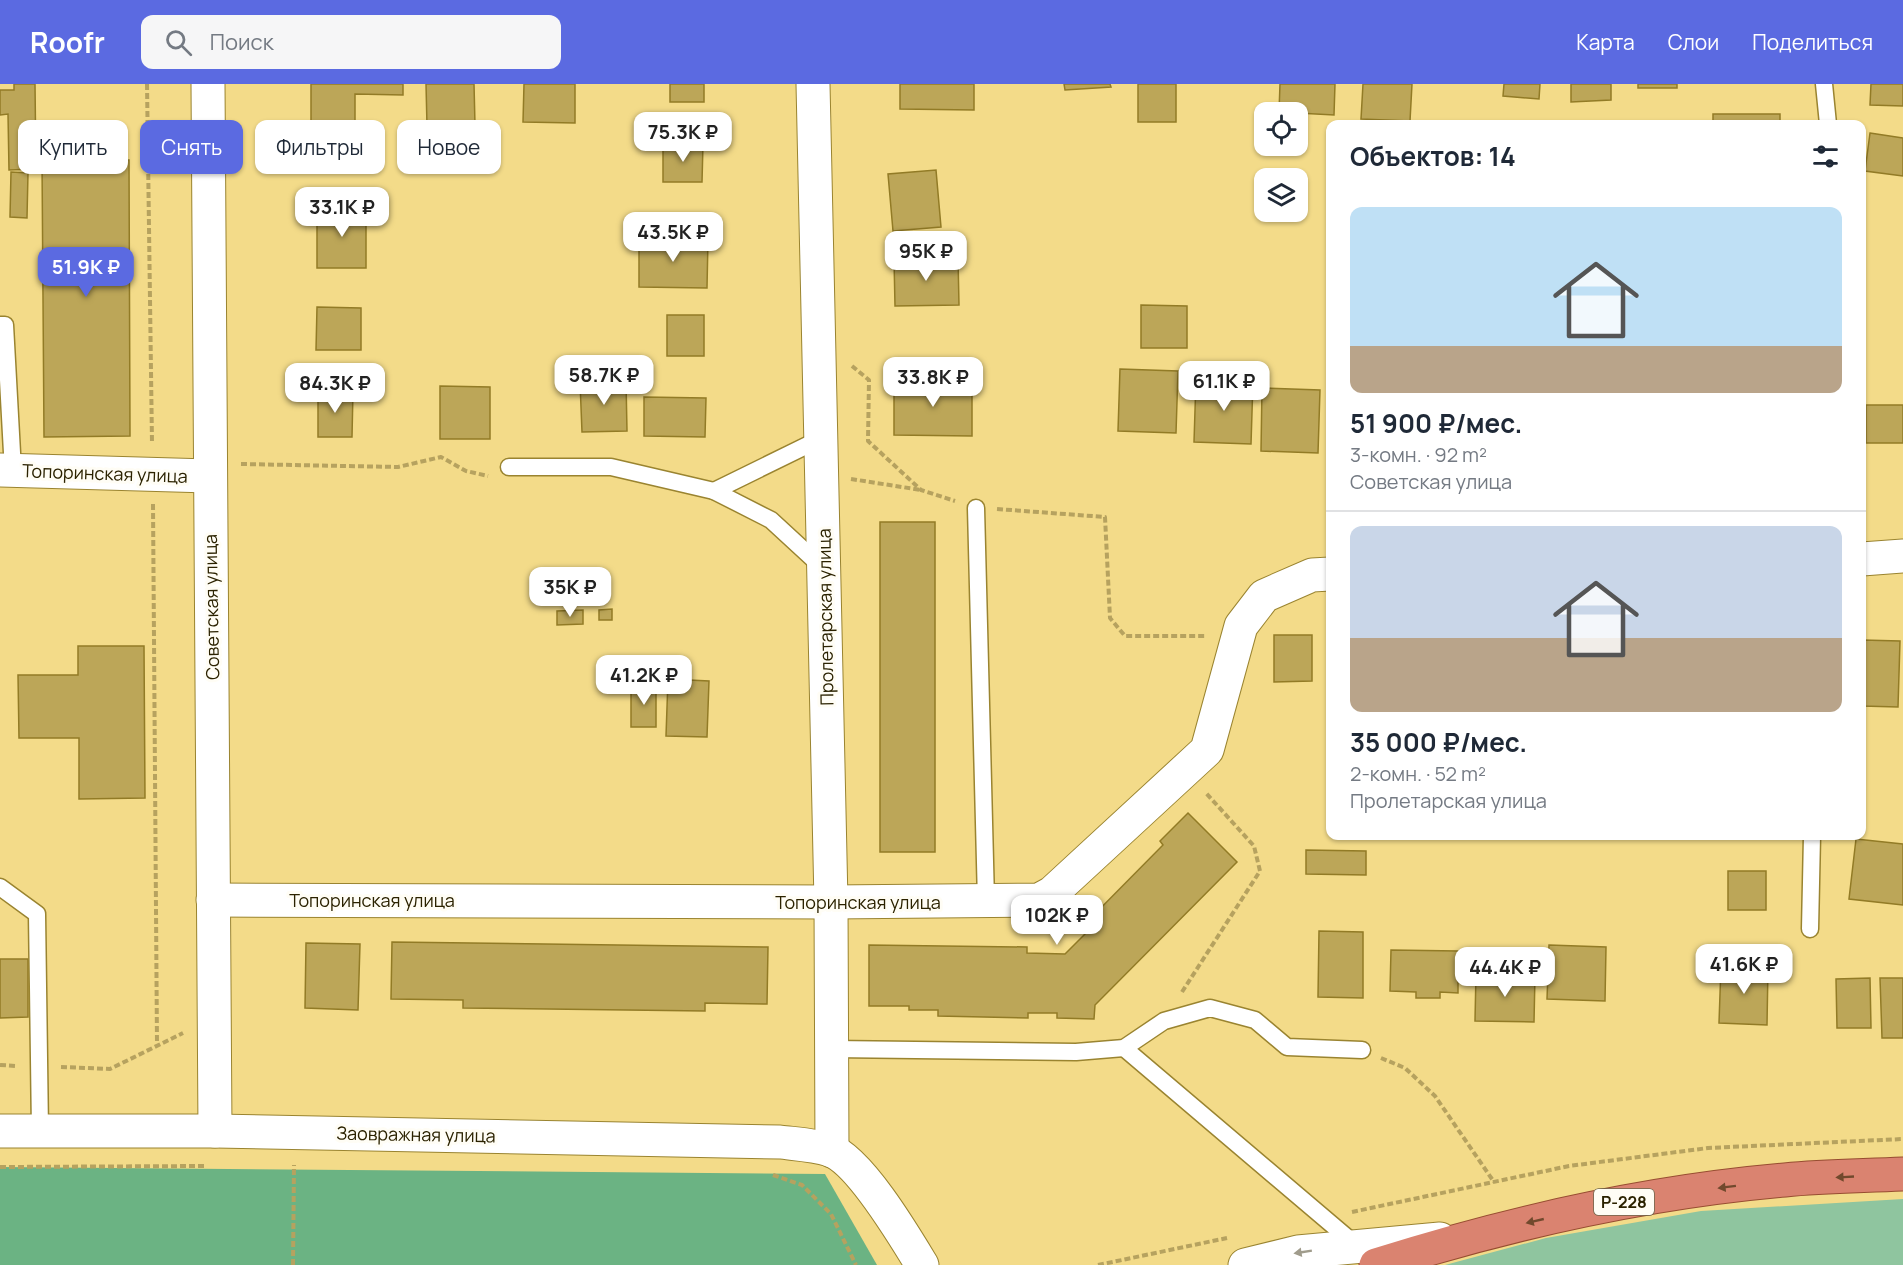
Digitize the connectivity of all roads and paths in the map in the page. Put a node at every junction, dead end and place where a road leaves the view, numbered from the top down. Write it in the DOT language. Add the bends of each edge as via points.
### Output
graph roads {
  1 [pos="147,84"];
  2 [pos="208,84"];
  3 [pos="813,84"];
  4 [pos="1824,84"];
  5 [pos="1828,120"];
  6 [pos="0,325"];
  7 [pos="818,340"];
  8 [pos="820,439"];
  9 [pos="509,467"];
  10 [pos="6,470"];
  11 [pos="209,470"];
  12 [pos="153,475"];
  13 [pos="821,475"];
  14 [pos="922,490"];
  15 [pos="714,491"];
  16 [pos="976,508"];
  17 [pos="1903,556"];
  18 [pos="1866,559"];
  19 [pos="824,568"];
  20 [pos="1326,574"];
  21 [pos="1238,635"];
  22 [pos="1185,771"];
  23 [pos="1812,840"];
  24 [pos="0,887"];
  25 [pos="213,900"];
  26 [pos="986,901"];
  27 [pos="831,902"];
  28 [pos="1810,929"];
  29 [pos="214,1020"];
  30 [pos="1164,1021"];
  31 [pos="157,1044"];
  32 [pos="833,1048"];
  33 [pos="1124,1048"];
  34 [pos="1362,1050"];
  35 [pos="0,1065"];
  36 [pos="39,1066"];
  37 [pos="0,1131"];
  38 [pos="40,1131"];
  39 [pos="215,1131"];
  40 [pos="1903,1139"];
  41 [pos="832,1151"];
  42 [pos="294,1165"];
  43 [pos="212,1166"];
  44 [pos="282,1166"];
  45 [pos="306,1166"];
  46 [pos="0,1167"];
  47 [pos="766,1173"];
  48 [pos="1903,1174"];
  49 [pos="1494,1182"];
  50 [pos="1324,1218"];
  51 [pos="1239,1251"];
  52 [pos="1366,1255"];
  53 [pos="293,1265"];
  54 [pos="856,1265"];
  55 [pos="922,1265"];
  56 [pos="1098,1265"];
  1 -- 12 [label="path"];
  2 -- 11 [label="street, Советская улица"];
  3 -- 7 [label="street, Пролетарская улица"];
  4 -- 5 [label="lane"];
  6 -- 10 [label="lane" via="5,325"];
  7 -- 8 [label="street, Пролетарская улица"];
  7 -- 14 [label="path" via="869,380 868,441"];
  8 -- 13 [label="street, Пролетарская улица"];
  8 -- 15 [label="lane"];
  9 -- 11 [label="path" via="494,478 466,471 441,457 398,467"];
  9 -- 15 [label="lane" via="611,466"];
  10 -- 12 [label="street, Топоринская улица"];
  11 -- 12 [label="street, Топоринская улица"];
  11 -- 25 [label="street, Советская улица"];
  12 -- 31 [label="path"];
  13 -- 14 [label="path"];
  13 -- 19 [label="street, Пролетарская улица"];
  14 -- 16 [label="path"];
  15 -- 19 [label="lane" via="771,520"];
  16 -- 21 [label="path" via="1105,517 1110,618 1125,636"];
  16 -- 26 [label="lane"];
  17 -- 18 [label="street"];
  19 -- 27 [label="street, Пролетарская улица"];
  20 -- 21 [label="street, Топоринская улица" via="1312,575 1264,596 1240,626"];
  21 -- 22 [label="street, Топоринская улица" via="1207,750"];
  22 -- 26 [label="street, Топоринская улица" via="1052,894 1039,900"];
  22 -- 30 [label="path" via="1254,846 1260,871"];
  23 -- 28 [label="lane"];
  24 -- 36 [label="lane" via="37,914"];
  25 -- 27 [label="street, Топоринская улица"];
  25 -- 29 [label="street, Советская улица"];
  26 -- 27 [label="street, Топоринская улица"];
  27 -- 32 [label="street, Пролетарская улица"];
  29 -- 31 [label="path"];
  29 -- 39 [label="street, Советская улица"];
  30 -- 33 [label="lane"];
  30 -- 34 [label="lane" via="1210,1008 1255,1020 1287,1047"];
  31 -- 36 [label="path" via="110,1069"];
  32 -- 33 [label="lane" via="1076,1052"];
  32 -- 41 [label="street, Пролетарская улица"];
  33 -- 50 [label="lane"];
  34 -- 49 [label="path" via="1405,1068 1435,1096"];
  35 -- 36 [label="path"];
  36 -- 38 [label="lane"];
  37 -- 38 [label="street, Заовражная улица"];
  38 -- 39 [label="street, Заовражная улица"];
  39 -- 41 [label="street, Заовражная улица" via="780,1142"];
  40 -- 49 [label="path" via="1708,1148 1569,1166"];
  41 -- 55 [label="street" via="862,1177"];
  42 -- 44 [label="path"];
  42 -- 45 [label="path"];
  42 -- 53 [label="path"];
  43 -- 46 [label="path"];
  47 -- 54 [label="path" via="802,1185 831,1214"];
  48 -- 52 [label="highway, Р-228, one-way" via="1785,1180 1647,1198"];
  49 -- 50 [label="path"];
  50 -- 52 [label="lane"];
  52 -- 51 [label="street, one-way"];
  51 -- 56 [label="path"];
}
